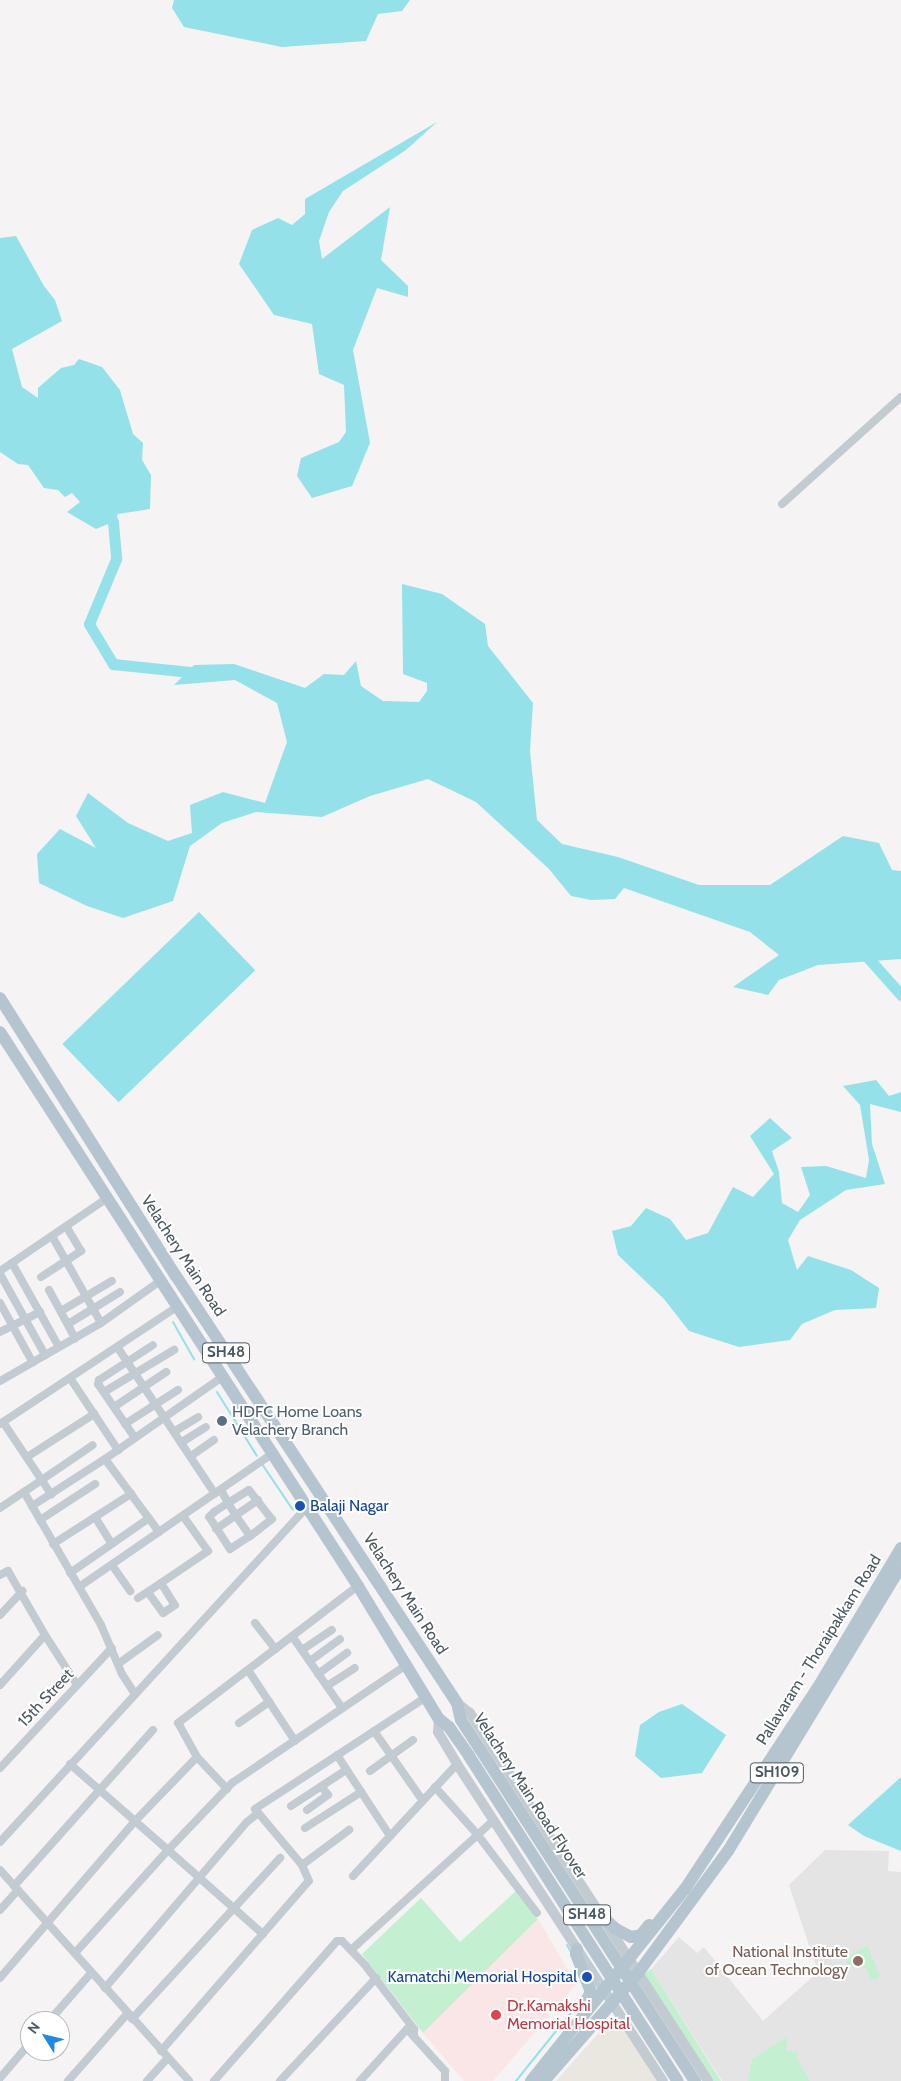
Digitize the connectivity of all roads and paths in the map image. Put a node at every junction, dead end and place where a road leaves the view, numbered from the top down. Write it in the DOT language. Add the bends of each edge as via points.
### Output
graph roads {
  1 [pos="901,397"];
  2 [pos="782,504"];
  3 [pos="0,998"];
  4 [pos="0,1032"];
  5 [pos="106,1199"];
  6 [pos="66,1226"];
  7 [pos="52,1236"];
  8 [pos="66,1261"];
  9 [pos="12,1263"];
  10 [pos="0,1272"];
  11 [pos="41,1277"];
  12 [pos="112,1281"];
  13 [pos="160,1281"];
  14 [pos="4,1290"];
  15 [pos="49,1290"];
  16 [pos="120,1292"];
  17 [pos="86,1296"];
  18 [pos="0,1303"];
  19 [pos="177,1306"];
  20 [pos="93,1309"];
  21 [pos="61,1311"];
  22 [pos="40,1312"];
  23 [pos="24,1320"];
  24 [pos="101,1323"];
  25 [pos="68,1324"];
  26 [pos="12,1326"];
  27 [pos="0,1332"];
  28 [pos="76,1338"];
  29 [pos="153,1345"];
  30 [pos="59,1348"];
  31 [pos="118,1348"];
  32 [pos="174,1350"];
  33 [pos="45,1356"];
  34 [pos="126,1362"];
  35 [pos="32,1363"];
  36 [pos="166,1372"];
  37 [pos="134,1373"];
  38 [pos="222,1377"];
  39 [pos="70,1378"];
  40 [pos="0,1381"];
  41 [pos="144,1387"];
  42 [pos="178,1390"];
  43 [pos="104,1392"];
  44 [pos="157,1404"];
  45 [pos="114,1407"];
  46 [pos="94,1414"];
  47 [pos="166,1417"];
  48 [pos="198,1417"];
  49 [pos="2,1423"];
  50 [pos="125,1424"];
  51 [pos="206,1427"];
  52 [pos="175,1432"];
  53 [pos="135,1438"];
  54 [pos="214,1440"];
  55 [pos="182,1442"];
  56 [pos="93,1446"];
  57 [pos="118,1450"];
  58 [pos="272,1454"];
  59 [pos="191,1456"];
  60 [pos="27,1458"];
  61 [pos="105,1459"];
  62 [pos="206,1462"];
  63 [pos="198,1467"];
  64 [pos="42,1480"];
  65 [pos="95,1484"];
  66 [pos="24,1492"];
  67 [pos="218,1492"];
  68 [pos="51,1494"];
  69 [pos="131,1494"];
  70 [pos="13,1499"];
  71 [pos="258,1500"];
  72 [pos="228,1503"];
  73 [pos="32,1506"];
  74 [pos="0,1508"];
  75 [pos="306,1508"];
  76 [pos="183,1516"];
  77 [pos="236,1516"];
  78 [pos="95,1517"];
  79 [pos="149,1518"];
  80 [pos="40,1520"];
  81 [pos="216,1529"];
  82 [pos="159,1532"];
  83 [pos="250,1536"];
  84 [pos="111,1543"];
  85 [pos="53,1544"];
  86 [pos="901,1548"];
  87 [pos="897,1564"];
  88 [pos="112,1565"];
  89 [pos="70,1573"];
  90 [pos="0,1576"];
  91 [pos="161,1583"];
  92 [pos="358,1586"];
  93 [pos="79,1588"];
  94 [pos="22,1591"];
  95 [pos="130,1591"];
  96 [pos="148,1592"];
  97 [pos="138,1598"];
  98 [pos="390,1600"];
  99 [pos="373,1611"];
  100 [pos="0,1615"];
  101 [pos="255,1623"];
  102 [pos="332,1630"];
  103 [pos="45,1635"];
  104 [pos="158,1635"];
  105 [pos="292,1636"];
  106 [pos="340,1639"];
  107 [pos="112,1648"];
  108 [pos="274,1649"];
  109 [pos="302,1650"];
  110 [pos="347,1653"];
  111 [pos="310,1661"];
  112 [pos="118,1664"];
  113 [pos="406,1665"];
  114 [pos="355,1668"];
  115 [pos="248,1670"];
  116 [pos="318,1674"];
  117 [pos="0,1685"];
  118 [pos="77,1685"];
  119 [pos="327,1686"];
  120 [pos="824,1687"];
  121 [pos="135,1694"];
  122 [pos="426,1697"];
  123 [pos="269,1702"];
  124 [pos="457,1703"];
  125 [pos="342,1708"];
  126 [pos="439,1719"];
  127 [pos="239,1723"];
  128 [pos="153,1730"];
  129 [pos="374,1731"];
  130 [pos="413,1740"];
  131 [pos="294,1741"];
  132 [pos="474,1752"];
  133 [pos="337,1755"];
  134 [pos="390,1756"];
  135 [pos="197,1757"];
  136 [pos="70,1764"];
  137 [pos="457,1764"];
  138 [pos="0,1768"];
  139 [pos="346,1770"];
  140 [pos="370,1771"];
  141 [pos="321,1786"];
  142 [pos="436,1787"];
  143 [pos="226,1789"];
  144 [pos="101,1791"];
  145 [pos="361,1792"];
  146 [pos="423,1801"];
  147 [pos="291,1806"];
  148 [pos="307,1810"];
  149 [pos="258,1813"];
  150 [pos="494,1820"];
  151 [pos="135,1821"];
  152 [pos="305,1828"];
  153 [pos="349,1830"];
  154 [pos="477,1834"];
  155 [pos="390,1836"];
  156 [pos="0,1842"];
  157 [pos="168,1850"];
  158 [pos="280,1858"];
  159 [pos="302,1865"];
  160 [pos="0,1870"];
  161 [pos="353,1876"];
  162 [pos="201,1878"];
  163 [pos="16,1888"];
  164 [pos="686,1890"];
  165 [pos="673,1907"];
  166 [pos="234,1908"];
  167 [pos="0,1910"];
  168 [pos="596,1910"];
  169 [pos="537,1913"];
  170 [pos="48,1922"];
  171 [pos="263,1934"];
  172 [pos="577,1949"];
  173 [pos="351,1950"];
  174 [pos="75,1953"];
  175 [pos="630,1960"];
  176 [pos="92,1972"];
  177 [pos="638,1973"];
  178 [pos="0,1978"];
  179 [pos="376,1978"];
  180 [pos="105,1988"];
  181 [pos="602,1989"];
  182 [pos="611,2004"];
  183 [pos="58,2011"];
  184 [pos="130,2016"];
  185 [pos="414,2035"];
  186 [pos="161,2051"];
  187 [pos="20,2055"];
  188 [pos="168,2058"];
  189 [pos="548,2060"];
  190 [pos="0,2078"];
  191 [pos="68,2081"];
  192 [pos="147,2081"];
  193 [pos="189,2081"];
  194 [pos="214,2081"];
  195 [pos="280,2081"];
  196 [pos="360,2081"];
  197 [pos="445,2081"];
  198 [pos="531,2081"];
  199 [pos="544,2081"];
  200 [pos="663,2081"];
  201 [pos="678,2081"];
  202 [pos="695,2081"];
  203 [pos="708,2081"];
  1 -- 2 [label="street"];
  3 -- 98 [label="main road, Velachery Main Road / SH48" via="176,1276"];
  4 -- 5 [label="main road, Velachery Main Road / SH48"];
  5 -- 6 [label="street"];
  5 -- 13 [label="main road, Velachery Main Road / SH48"];
  6 -- 7 [label="street"];
  6 -- 8 [label="street" via="81,1252"];
  7 -- 8 [label="street"];
  7 -- 9 [label="street"];
  8 -- 11 [label="street"];
  8 -- 17 [label="street"];
  9 -- 10 [label="street"];
  9 -- 22 [label="street"];
  10 -- 14 [label="street"];
  12 -- 17 [label="street"];
  13 -- 19 [label="main road, Velachery Main Road / SH48"];
  13 -- 24 [label="street"];
  14 -- 23 [label="street"];
  15 -- 21 [label="street"];
  16 -- 20 [label="street"];
  17 -- 20 [label="street"];
  17 -- 21 [label="street"];
  18 -- 26 [label="street"];
  19 -- 31 [label="street"];
  19 -- 38 [label="main road, Velachery Main Road / SH48"];
  20 -- 24 [label="street"];
  20 -- 25 [label="street"];
  21 -- 25 [label="street"];
  22 -- 23 [label="street"];
  22 -- 30 [label="street"];
  23 -- 26 [label="street"];
  23 -- 33 [label="street"];
  24 -- 28 [label="street"];
  25 -- 28 [label="street"];
  26 -- 27 [label="street"];
  26 -- 35 [label="street"];
  28 -- 30 [label="street"];
  29 -- 34 [label="street"];
  30 -- 33 [label="street"];
  31 -- 34 [label="street"];
  31 -- 39 [label="street"];
  32 -- 37 [label="street"];
  33 -- 35 [label="street"];
  34 -- 37 [label="street"];
  34 -- 43 [label="street" via="99,1380"];
  35 -- 40 [label="street"];
  36 -- 41 [label="street"];
  37 -- 41 [label="street"];
  37 -- 43 [label="street"];
  38 -- 47 [label="street"];
  38 -- 58 [label="main road, Velachery Main Road / SH48"];
  39 -- 46 [label="street"];
  39 -- 49 [label="street"];
  41 -- 44 [label="street"];
  41 -- 45 [label="street"];
  42 -- 44 [label="street"];
  43 -- 45 [label="street"];
  44 -- 47 [label="street"];
  44 -- 50 [label="street"];
  45 -- 50 [label="street"];
  46 -- 57 [label="street"];
  46 -- 60 [label="street"];
  47 -- 52 [label="street"];
  47 -- 53 [label="street"];
  48 -- 52 [label="street"];
  49 -- 60 [label="street"];
  50 -- 53 [label="street"];
  51 -- 55 [label="street"];
  52 -- 55 [label="street"];
  53 -- 57 [label="street"];
  54 -- 59 [label="street"];
  55 -- 59 [label="street"];
  56 -- 64 [label="street"];
  57 -- 61 [label="street"];
  58 -- 67 [label="street"];
  58 -- 75 [label="main road, Velachery Main Road / SH48"];
  59 -- 63 [label="street"];
  60 -- 64 [label="street"];
  61 -- 68 [label="street"];
  61 -- 69 [label="street"];
  62 -- 63 [label="street"];
  63 -- 67 [label="street"];
  64 -- 66 [label="street"];
  64 -- 68 [label="street"];
  65 -- 80 [label="street"];
  66 -- 70 [label="street"];
  66 -- 73 [label="street"];
  67 -- 72 [label="street"];
  67 -- 76 [label="street"];
  68 -- 73 [label="street"];
  69 -- 78 [label="street"];
  69 -- 79 [label="street"];
  70 -- 73 [label="street"];
  70 -- 74 [label="street"];
  71 -- 72 [label="street" via="250,1490"];
  71 -- 77 [label="street"];
  71 -- 83 [label="street" via="272,1519"];
  72 -- 77 [label="street"];
  72 -- 81 [label="street" via="209,1517"];
  73 -- 80 [label="street"];
  75 -- 92 [label="main road, Velachery Main Road / SH48"];
  75 -- 121 [label="street"];
  76 -- 82 [label="street"];
  76 -- 91 [label="street" via="208,1551"];
  77 -- 81 [label="street"];
  77 -- 83 [label="street"];
  78 -- 84 [label="street"];
  78 -- 85 [label="street"];
  79 -- 82 [label="street"];
  79 -- 84 [label="street"];
  80 -- 85 [label="street"];
  81 -- 83 [label="street" via="232,1549"];
  82 -- 88 [label="street"];
  84 -- 89 [label="street"];
  85 -- 89 [label="street"];
  86 -- 87 [label="main road, Pallavaram - Thoraipakkam Road / SH109"];
  87 -- 120 [label="main road, Pallavaram - Thoraipakkam Road / SH109"];
  88 -- 93 [label="street"];
  88 -- 95 [label="street"];
  89 -- 93 [label="street"];
  90 -- 94 [label="street" via="8,1571"];
  91 -- 96 [label="street"];
  91 -- 96 [label="street" via="176,1605 163,1613"];
  92 -- 99 [label="main road, Velachery Main Road / SH48"];
  92 -- 105 [label="street"];
  93 -- 107 [label="street"];
  94 -- 100 [label="street"];
  94 -- 103 [label="street"];
  96 -- 97 [label="street"];
  98 -- 99 [label="main road"];
  98 -- 124 [label="main road, Velachery Main Road / SH48"];
  99 -- 113 [label="main road, Velachery Main Road / SH48"];
  101 -- 108 [label="street"];
  102 -- 109 [label="street"];
  103 -- 117 [label="street"];
  103 -- 118 [label="street"];
  104 -- 112 [label="street"];
  105 -- 108 [label="street"];
  105 -- 109 [label="street"];
  106 -- 111 [label="street"];
  107 -- 112 [label="street"];
  107 -- 118 [label="street, 15th Street"];
  108 -- 115 [label="street"];
  109 -- 111 [label="street"];
  110 -- 116 [label="street"];
  111 -- 116 [label="street"];
  112 -- 121 [label="street"];
  113 -- 122 [label="main road, Velachery Main Road / SH48"];
  113 -- 125 [label="street"];
  114 -- 119 [label="street"];
  115 -- 123 [label="street"];
  115 -- 135 [label="street" via="178,1723"];
  116 -- 119 [label="street"];
  118 -- 138 [label="street, 15th Street"];
  119 -- 125 [label="street"];
  120 -- 164 [label="main road, Pallavaram - Thoraipakkam Road / SH109" via="712,1847"];
  120 -- 164 [label="main road, Pallavaram - Thoraipakkam Road / SH109" via="725,1856"];
  121 -- 136 [label="street"];
  122 -- 126 [label="main road, Velachery Main Road / SH48"];
  122 -- 129 [label="street"];
  123 -- 127 [label="street"];
  123 -- 131 [label="street"];
  124 -- 132 [label="main road, Velachery Main Road Flyover / SH48"];
  124 -- 168 [label="street" via="470,1713"];
  125 -- 131 [label="street"];
  126 -- 132 [label="main road, Velachery Main Road Flyover / SH48"];
  126 -- 137 [label="street" via="438,1732"];
  128 -- 144 [label="street"];
  129 -- 133 [label="street"];
  129 -- 134 [label="street"];
  130 -- 134 [label="street"];
  131 -- 143 [label="street"];
  132 -- 201 [label="main road, Velachery Main Road Flyover / SH48, bridge"];
  132 -- 202 [label="main road, Velachery Main Road Flyover / SH48, bridge"];
  133 -- 139 [label="street"];
  133 -- 149 [label="street" via="255,1809"];
  134 -- 140 [label="street"];
  134 -- 146 [label="street"];
  135 -- 143 [label="street"];
  135 -- 151 [label="street"];
  136 -- 144 [label="street"];
  136 -- 156 [label="street"];
  137 -- 142 [label="street"];
  137 -- 150 [label="street"];
  139 -- 141 [label="street"];
  139 -- 145 [label="street"];
  141 -- 147 [label="street"];
  141 -- 148 [label="street" via="328,1796"];
  142 -- 146 [label="street"];
  142 -- 154 [label="street"];
  143 -- 157 [label="street"];
  144 -- 151 [label="street"];
  144 -- 163 [label="street"];
  145 -- 152 [label="street"];
  145 -- 155 [label="street"];
  146 -- 155 [label="street"];
  149 -- 159 [label="street"];
  149 -- 162 [label="street"];
  150 -- 154 [label="street"];
  150 -- 172 [label="street"];
  151 -- 157 [label="street"];
  151 -- 170 [label="street"];
  153 -- 159 [label="street"];
  154 -- 169 [label="street"];
  154 -- 173 [label="street"];
  155 -- 161 [label="street"];
  157 -- 162 [label="street"];
  157 -- 174 [label="street"];
  158 -- 166 [label="street"];
  159 -- 171 [label="street" via="308,1881"];
  160 -- 163 [label="street"];
  162 -- 166 [label="street"];
  162 -- 180 [label="street"];
  163 -- 167 [label="street"];
  163 -- 170 [label="street"];
  164 -- 165 [label="main road, Pallavaram - Thoraipakkam Road / SH109"];
  165 -- 168 [label="main road" via="641,1935 631,1936 616,1929"];
  165 -- 175 [label="main road, Pallavaram - Thoraipakkam Road / SH109"];
  165 -- 177 [label="main road, Pallavaram - Thoraipakkam Road / SH109"];
  166 -- 171 [label="street"];
  166 -- 184 [label="street"];
  168 -- 175 [label="street"];
  170 -- 174 [label="street"];
  170 -- 178 [label="street"];
  171 -- 186 [label="street"];
  172 -- 181 [label="street"];
  172 -- 189 [label="main road" via="591,1992 548,2051"];
  173 -- 179 [label="street"];
  173 -- 194 [label="street" via="342,1941 337,1941"];
  174 -- 176 [label="street"];
  175 -- 177 [label="street"];
  175 -- 181 [label="main road, Pallavaram - Thoraipakkam Road / SH109"];
  176 -- 180 [label="street"];
  176 -- 183 [label="street"];
  177 -- 182 [label="main road, Pallavaram - Thoraipakkam Road / SH109"];
  177 -- 203 [label="street"];
  179 -- 185 [label="street" via="414,2029"];
  179 -- 195 [label="street"];
  180 -- 184 [label="street"];
  181 -- 182 [label="street"];
  181 -- 189 [label="main road, Pallavaram - Thoraipakkam Road / SH109"];
  182 -- 199 [label="main road, Pallavaram - Thoraipakkam Road / SH109"];
  182 -- 200 [label="street"];
  184 -- 186 [label="street"];
  184 -- 191 [label="street"];
  185 -- 196 [label="street" via="407,2029 400,2033"];
  185 -- 197 [label="street" via="445,2071"];
  186 -- 188 [label="street"];
  187 -- 190 [label="street"];
  188 -- 192 [label="street"];
  188 -- 193 [label="street"];
  189 -- 198 [label="main road, Pallavaram - Thoraipakkam Road / SH109"];
}
